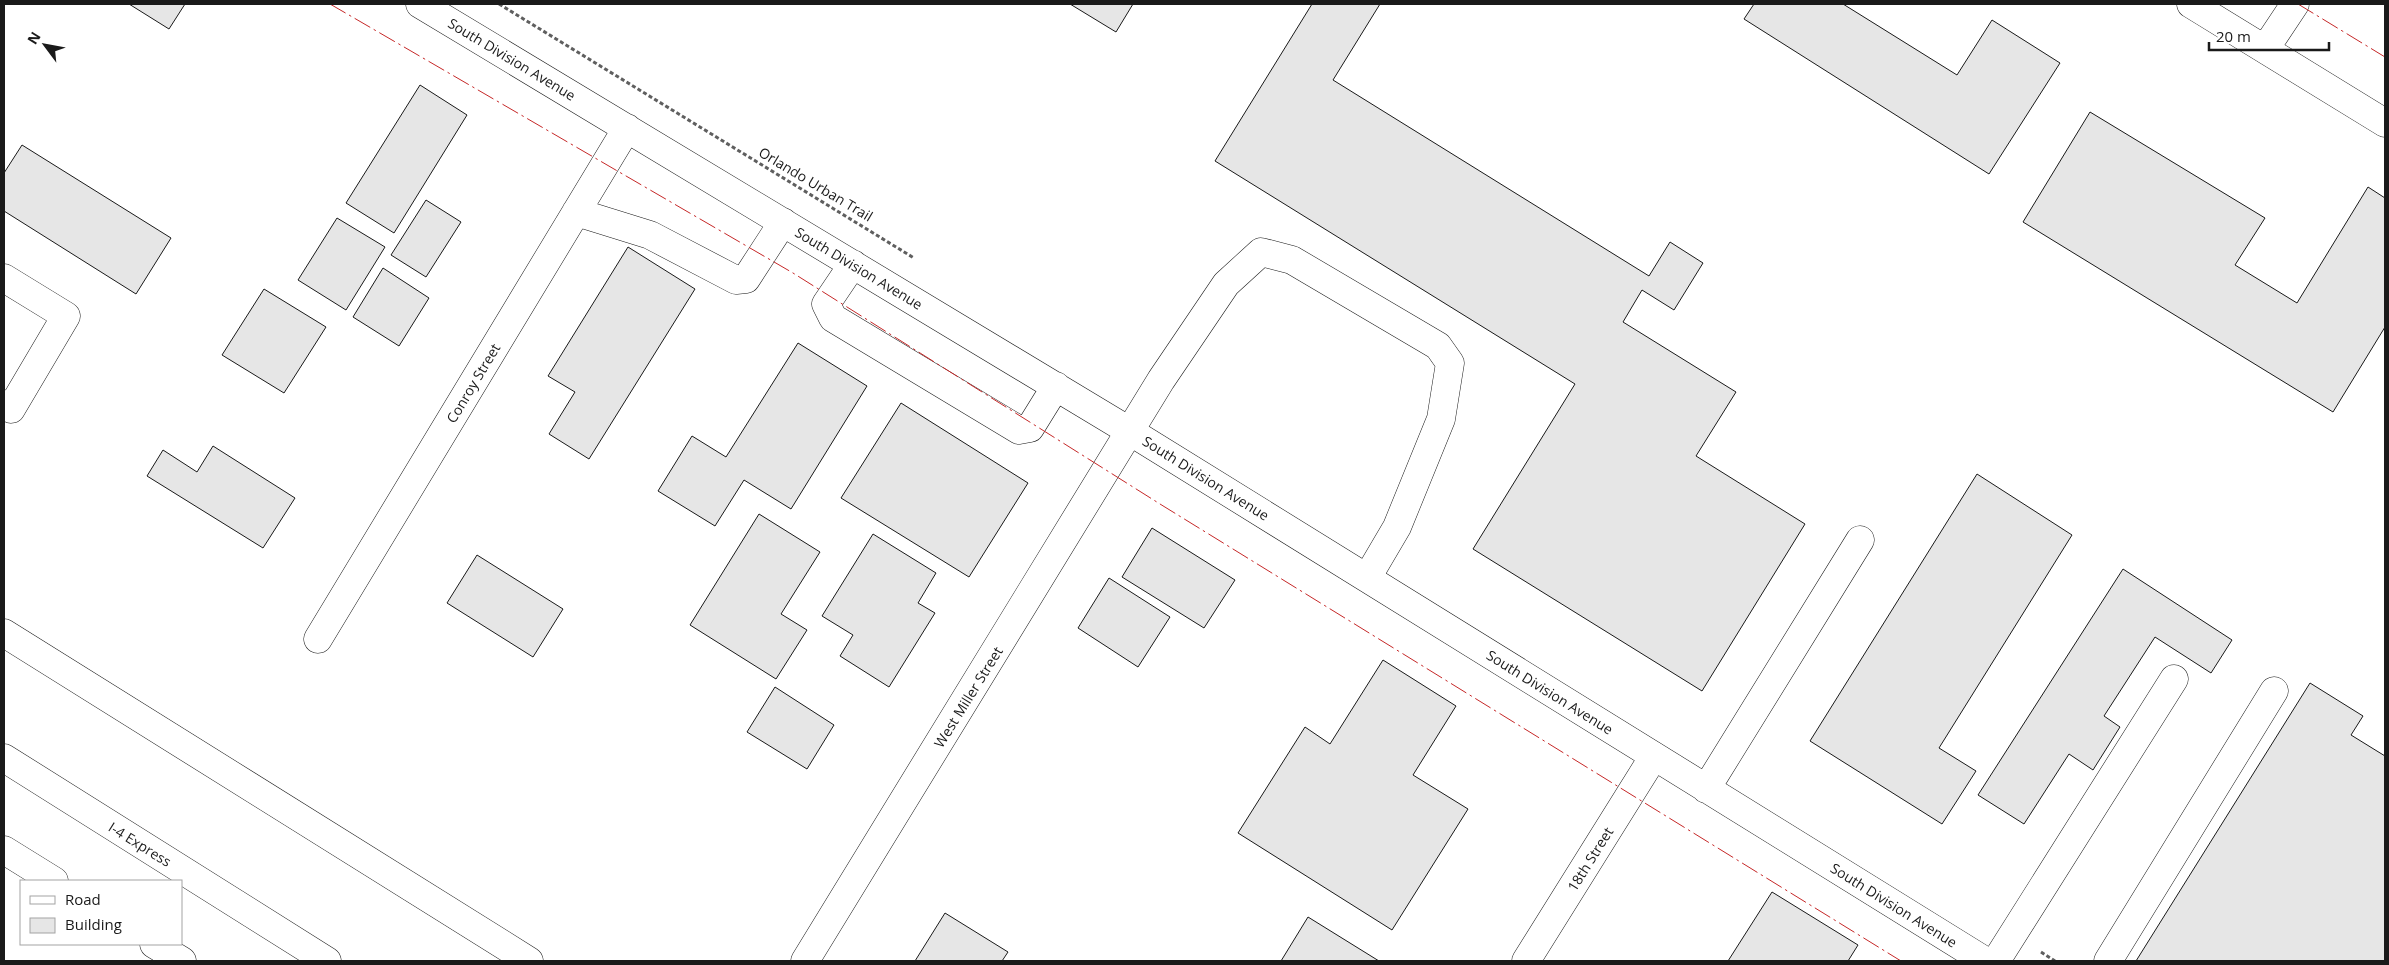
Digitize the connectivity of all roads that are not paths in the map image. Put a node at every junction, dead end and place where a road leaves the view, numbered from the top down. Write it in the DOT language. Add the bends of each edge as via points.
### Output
graph roads {
  1 [pos="420,4"];
  2 [pos="2191,4"];
  3 [pos="2295,4"];
  4 [pos="2265,49"];
  5 [pos="2385,123"];
  6 [pos="627,128"];
  7 [pos="576,212"];
  8 [pos="784,222"];
  9 [pos="853,264"];
  10 [pos="4,278"];
  11 [pos="1056,386"];
  12 [pos="4,404"];
  13 [pos="1131,432"];
  14 [pos="1860,540"];
  15 [pos="1367,578"];
  16 [pos="4,633"];
  17 [pos="318,639"];
  18 [pos="2174,680"];
  19 [pos="2274,691"];
  20 [pos="1654,756"];
  21 [pos="4,758"];
  22 [pos="1706,789"];
  23 [pos="4,850"];
  24 [pos="52,880"];
  25 [pos="156,945"];
  26 [pos="182,961"];
  27 [pos="327,961"];
  28 [pos="529,961"];
  29 [pos="804,961"];
  30 [pos="1526,961"];
  31 [pos="1985,961"];
  32 [pos="1996,961"];
  33 [pos="2108,961"];
  1 -- 6 [label="main road, South Division Avenue"];
  2 -- 4 [label="main road"];
  3 -- 4 [label="main road"];
  4 -- 5 [label="main road"];
  6 -- 7 [label="main road, Conroy Street"];
  6 -- 8 [label="main road, South Division Avenue"];
  7 -- 8 [label="main road" via="650,235 736,280 746,279"];
  7 -- 17 [label="main road, Conroy Street"];
  8 -- 9 [label="main road, South Division Avenue"];
  9 -- 11 [label="main road, South Division Avenue"];
  9 -- 11 [label="main road" via="826,304 833,318 1002,420 1019,430 1030,428"];
  10 -- 12 [label="main road" via="66,316 11,409"];
  11 -- 13 [label="main road, South Division Avenue"];
  13 -- 15 [label="main road, South Division Avenue"];
  13 -- 15 [label="main road, West Miller Street" via="1161,380 1226,284 1261,252 1292,260 1438,346 1450,363 1441,419 1397,527"];
  13 -- 29 [label="main road, West Miller Street"];
  14 -- 22 [label="main road"];
  15 -- 20 [label="main road, South Division Avenue"];
  16 -- 28 [label="main road"];
  18 -- 32 [label="main road"];
  19 -- 33 [label="main road"];
  20 -- 22 [label="main road, South Division Avenue"];
  20 -- 30 [label="main road, 18th Street"];
  21 -- 27 [label="main road, I-4 Express"];
  22 -- 31 [label="main road, South Division Avenue"];
  23 -- 24 [label="main road"];
  25 -- 26 [label="main road"];
}
